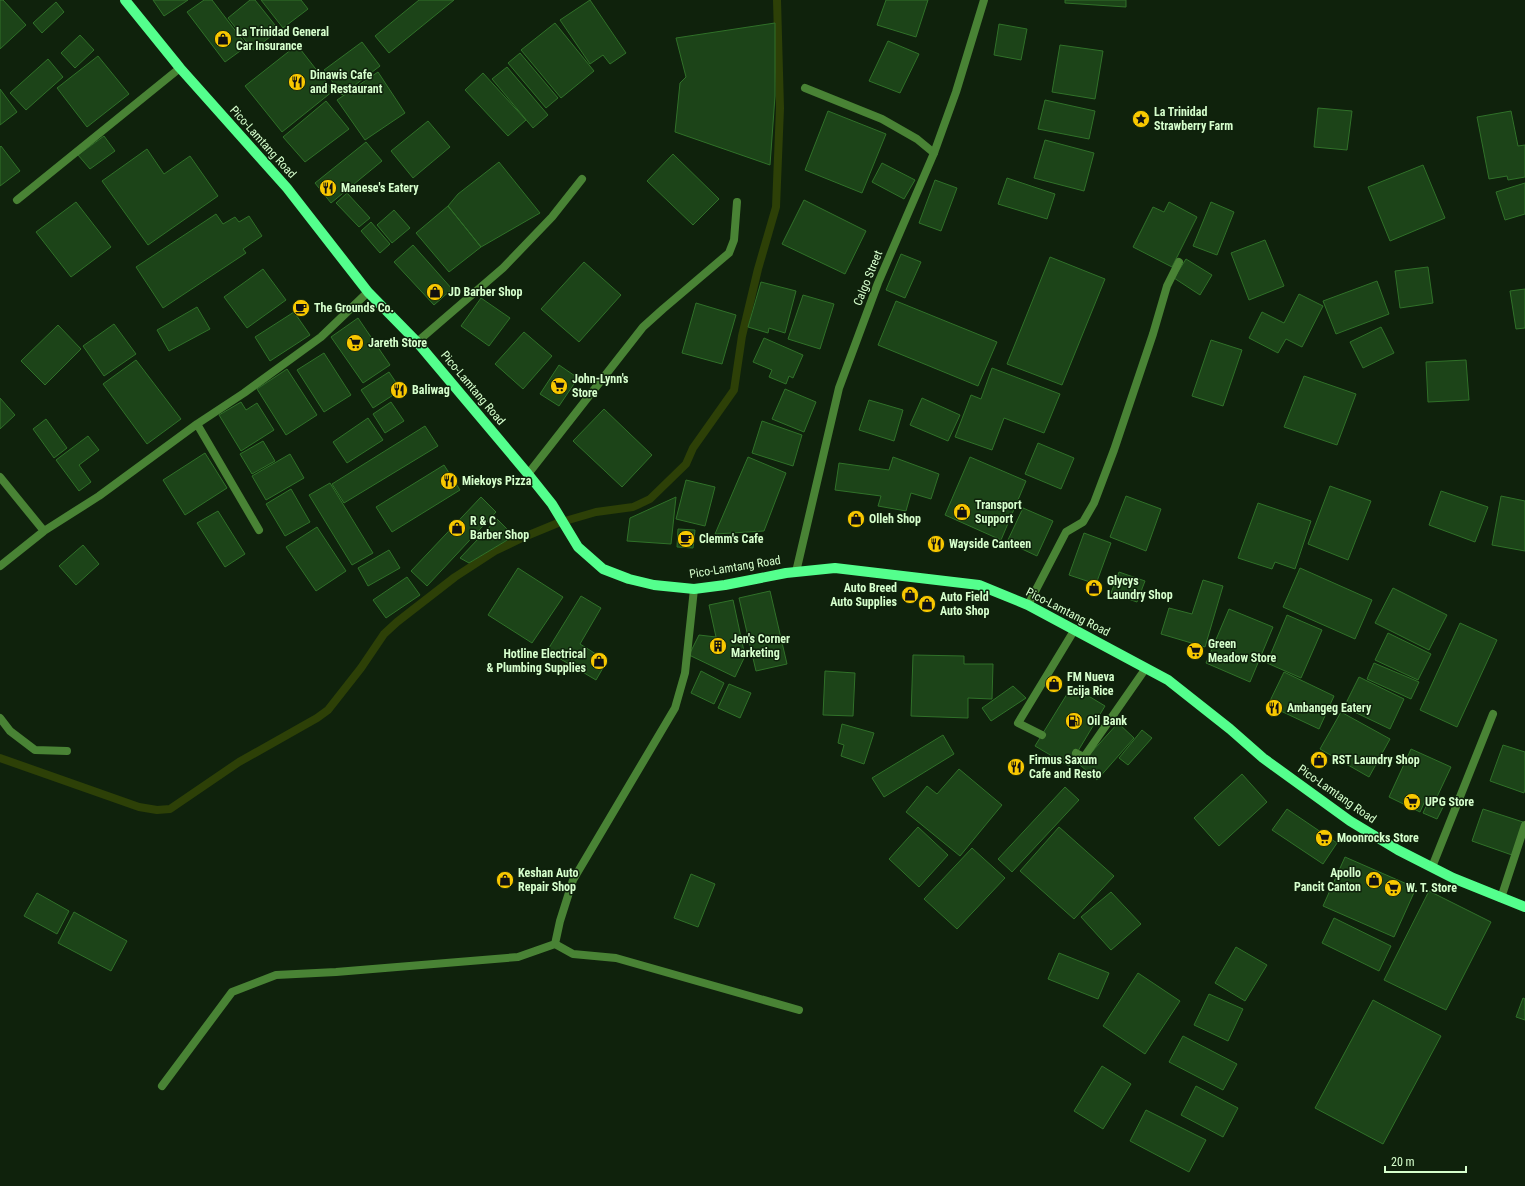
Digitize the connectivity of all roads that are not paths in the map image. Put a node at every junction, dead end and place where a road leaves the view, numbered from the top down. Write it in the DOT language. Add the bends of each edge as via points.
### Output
graph roads {
  1 [pos="125,0"];
  2 [pos="984,0"];
  3 [pos="180,68"];
  4 [pos="805,88"];
  5 [pos="934,152"];
  6 [pos="582,179"];
  7 [pos="18,200"];
  8 [pos="737,202"];
  9 [pos="1179,262"];
  10 [pos="368,292"];
  11 [pos="417,342"];
  12 [pos="197,424"];
  13 [pos="528,474"];
  14 [pos="0,478"];
  15 [pos="259,530"];
  16 [pos="44,531"];
  17 [pos="0,566"];
  18 [pos="796,572"];
  19 [pos="694,589"];
  20 [pos="1028,605"];
  21 [pos="1075,629"];
  22 [pos="1146,668"];
  23 [pos="1493,714"];
  24 [pos="0,718"];
  25 [pos="1042,735"];
  26 [pos="67,751"];
  27 [pos="1076,753"];
  28 [pos="1525,825"];
  29 [pos="1432,867"];
  30 [pos="1501,898"];
  31 [pos="1525,907"];
  32 [pos="555,944"];
  33 [pos="799,1010"];
  34 [pos="162,1086"];
  1 -- 3 [label="main road, Pico-Lamtang Road"];
  2 -- 5 [label="street, Calgo Street" via="956,92"];
  3 -- 7 [label="street"];
  3 -- 10 [label="main road, Pico-Lamtang Road" via="287,188"];
  4 -- 5 [label="street" via="882,119"];
  5 -- 18 [label="street, Calgo Street" via="878,283 839,388"];
  6 -- 11 [label="street" via="552,217 503,268"];
  8 -- 13 [label="street" via="734,240 729,253 643,327"];
  9 -- 20 [label="street" via="1167,286 1114,450 1094,503 1083,522 1066,532"];
  10 -- 11 [label="main road, Pico-Lamtang Road"];
  10 -- 12 [label="street" via="321,337"];
  11 -- 13 [label="main road, Pico-Lamtang Road"];
  12 -- 15 [label="street"];
  12 -- 16 [label="street" via="99,496"];
  13 -- 19 [label="main road, Pico-Lamtang Road" via="552,504 578,547 603,569 654,585"];
  14 -- 16 [label="street"];
  16 -- 17 [label="street"];
  18 -- 19 [label="main road, Pico-Lamtang Road"];
  18 -- 20 [label="main road, Pico-Lamtang Road" via="835,568 979,585"];
  19 -- 32 [label="street" via="685,673 675,708 572,880"];
  20 -- 21 [label="main road, Pico-Lamtang Road"];
  21 -- 22 [label="main road, Pico-Lamtang Road"];
  21 -- 25 [label="street" via="1018,723"];
  22 -- 27 [label="street" via="1084,756"];
  22 -- 29 [label="main road, Pico-Lamtang Road" via="1168,680 1263,758 1350,821"];
  23 -- 29 [label="street"];
  24 -- 26 [label="street" via="10,731 35,750"];
  28 -- 30 [label="street"];
  29 -- 30 [label="main road, Pico-Lamtang Road"];
  30 -- 31 [label="main road, Pico-Lamtang Road"];
  32 -- 33 [label="street" via="573,954 616,958"];
  32 -- 34 [label="street" via="518,957 276,975 232,992"];
}
